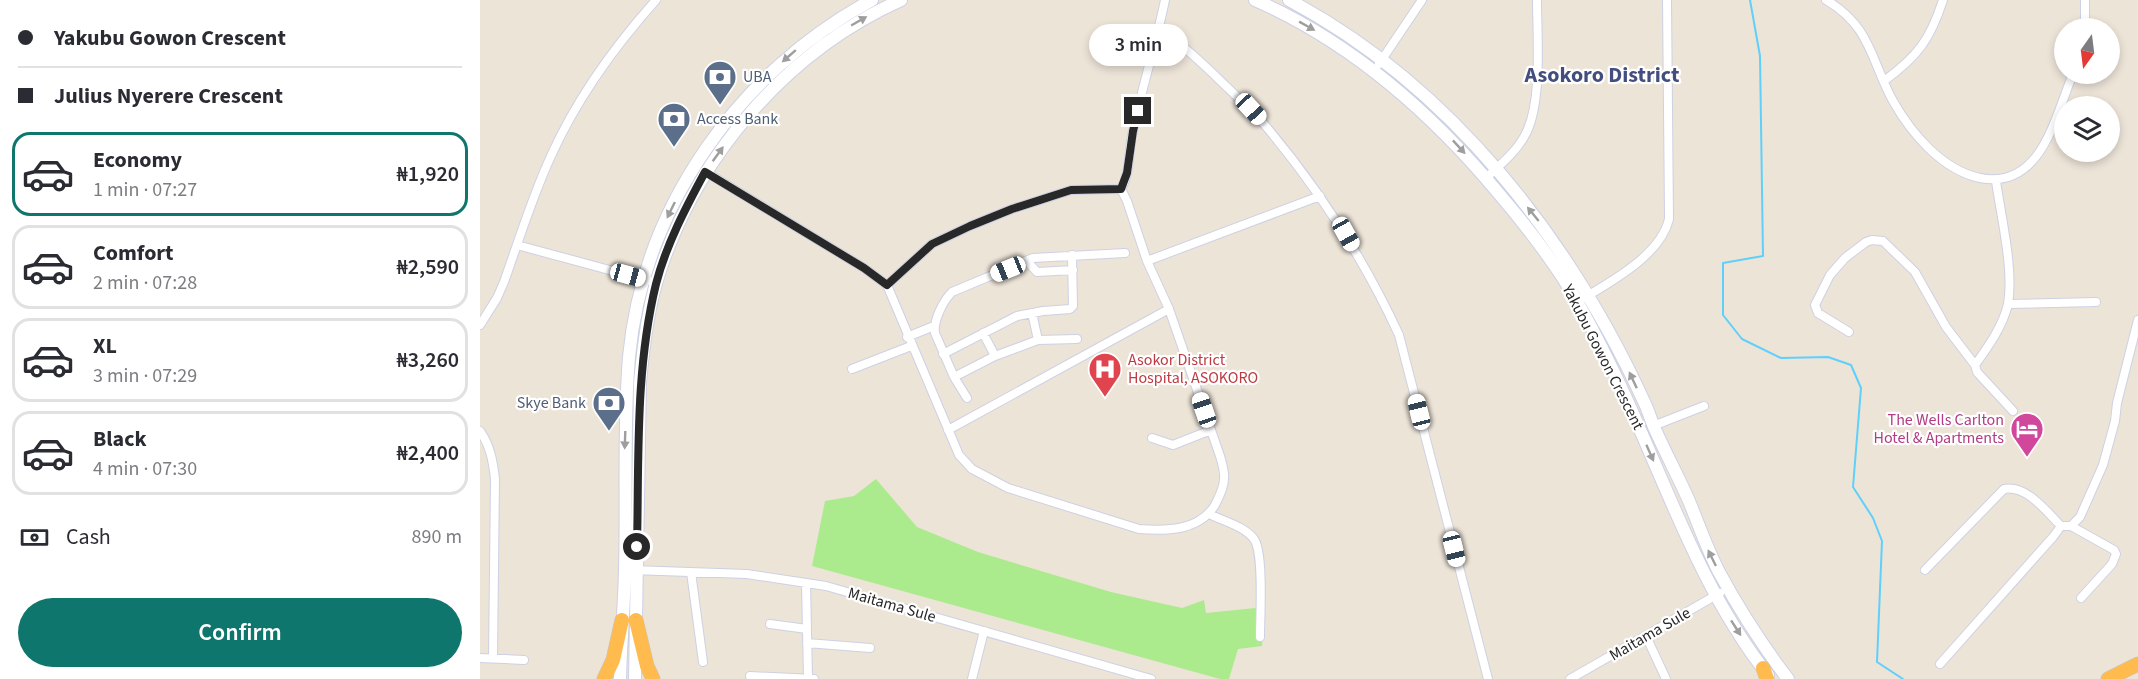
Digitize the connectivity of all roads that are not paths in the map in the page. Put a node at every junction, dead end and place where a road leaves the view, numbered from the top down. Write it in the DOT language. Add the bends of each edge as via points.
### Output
graph roads {
  1 [pos="656,0"];
  2 [pos="872,0"];
  3 [pos="1165,0"];
  4 [pos="1255,0"];
  5 [pos="1289,0"];
  6 [pos="1422,0"];
  7 [pos="1538,0"];
  8 [pos="1667,0"];
  9 [pos="1827,0"];
  10 [pos="1943,0"];
  11 [pos="2085,0"];
  12 [pos="897,1"];
  13 [pos="2085,18"];
  14 [pos="1159,29"];
  15 [pos="1378,66"];
  16 [pos="1884,81"];
  17 [pos="2069,84"];
  18 [pos="700,168"];
  19 [pos="1496,169"];
  20 [pos="1486,178"];
  21 [pos="1996,181"];
  22 [pos="1121,189"];
  23 [pos="1320,196"];
  24 [pos="517,245"];
  25 [pos="1125,253"];
  26 [pos="1072,255"];
  27 [pos="1027,261"];
  28 [pos="1147,261"];
  29 [pos="1073,270"];
  30 [pos="650,281"];
  31 [pos="887,285"];
  32 [pos="1589,295"];
  33 [pos="1577,302"];
  34 [pos="2096,302"];
  35 [pos="2008,304"];
  36 [pos="1169,309"];
  37 [pos="1032,313"];
  38 [pos="2138,320"];
  39 [pos="480,325"];
  40 [pos="934,326"];
  41 [pos="1849,332"];
  42 [pos="983,333"];
  43 [pos="908,337"];
  44 [pos="1077,339"];
  45 [pos="1038,340"];
  46 [pos="911,346"];
  47 [pos="943,354"];
  48 [pos="996,356"];
  49 [pos="1975,365"];
  50 [pos="852,369"];
  51 [pos="954,377"];
  52 [pos="967,398"];
  53 [pos="1704,406"];
  54 [pos="2013,411"];
  55 [pos="1653,426"];
  56 [pos="480,430"];
  57 [pos="948,430"];
  58 [pos="1211,430"];
  59 [pos="1152,438"];
  60 [pos="1209,514"];
  61 [pos="2061,526"];
  62 [pos="2071,526"];
  63 [pos="631,570"];
  64 [pos="1925,570"];
  65 [pos="691,572"];
  66 [pos="806,583"];
  67 [pos="1729,588"];
  68 [pos="1715,595"];
  69 [pos="2081,598"];
  70 [pos="622,620"];
  71 [pos="636,620"];
  72 [pos="770,624"];
  73 [pos="807,629"];
  74 [pos="984,631"];
  75 [pos="1646,636"];
  76 [pos="1260,637"];
  77 [pos="807,643"];
  78 [pos="870,648"];
  79 [pos="480,658"];
  80 [pos="493,658"];
  81 [pos="524,660"];
  82 [pos="703,662"];
  83 [pos="1940,664"];
  84 [pos="2138,664"];
  85 [pos="750,676"];
  86 [pos="1767,676"];
  87 [pos="811,678"];
  88 [pos="604,679"];
  89 [pos="620,679"];
  90 [pos="635,679"];
  91 [pos="653,679"];
  92 [pos="972,679"];
  93 [pos="1151,679"];
  94 [pos="1488,679"];
  95 [pos="1570,679"];
  96 [pos="1666,679"];
  97 [pos="1788,679"];
  98 [pos="2108,679"];
  1 -- 24 [label="street" via="611,54 569,120"];
  2 -- 18 [label="main road, one-way" via="812,38 770,74 730,116"];
  3 -- 14 [label="street"];
  4 -- 15 [label="main road, Yakubu Gowon Crescent, one-way"];
  5 -- 15 [label="main road, Yakubu Gowon Crescent" via="1340,29"];
  6 -- 15 [label="street"];
  7 -- 19 [label="street" via="1536,94 1531,121 1523,139"];
  8 -- 32 [label="street" via="1666,231 1652,251"];
  9 -- 16 [label="street" via="1856,25 1869,44"];
  10 -- 16 [label="street" via="1936,22 1917,54"];
  11 -- 13 [label="street"];
  18 -- 12 [label="main road, one-way" via="790,74 837,35"];
  14 -- 22 [label="street"];
  14 -- 23 [label="street" via="1251,109"];
  15 -- 19 [label="main road, Yakubu Gowon Crescent" via="1446,116"];
  15 -- 20 [label="main road, Yakubu Gowon Crescent, one-way"];
  16 -- 21 [label="street" via="1912,128 1932,151 1963,173"];
  17 -- 21 [label="street" via="2046,143 2024,170"];
  18 -- 30 [label="main road"];
  18 -- 31 [label="street"];
  19 -- 20 [label="street"];
  32 -- 19 [label="main road, Yakubu Gowon Crescent, one-way" via="1542,224"];
  20 -- 33 [label="main road, Yakubu Gowon Crescent" via="1534,236"];
  21 -- 35 [label="street" via="2010,276"];
  22 -- 28 [label="street"];
  22 -- 31 [label="street" via="1071,190 970,226 932,244"];
  23 -- 28 [label="street"];
  23 -- 94 [label="street" via="1346,234 1400,335"];
  24 -- 30 [label="street"];
  24 -- 39 [label="street" via="497,298"];
  25 -- 26 [label="street"];
  26 -- 27 [label="street"];
  26 -- 29 [label="street"];
  27 -- 29 [label="street" via="1037,273"];
  27 -- 40 [label="street" via="952,292"];
  28 -- 36 [label="street"];
  29 -- 37 [label="street" via="1073,306"];
  30 -- 63 [label="main road" via="640,383"];
  31 -- 43 [label="street"];
  32 -- 33 [label="street"];
  55 -- 32 [label="main road, Yakubu Gowon Crescent, one-way"];
  33 -- 68 [label="main road, Yakubu Gowon Crescent, one-way" via="1613,370"];
  34 -- 35 [label="street"];
  35 -- 49 [label="street" via="1998,330"];
  36 -- 57 [label="street"];
  36 -- 58 [label="street"];
  37 -- 42 [label="street"];
  37 -- 45 [label="street"];
  38 -- 62 [label="street" via="2103,465 2080,517"];
  40 -- 43 [label="street"];
  40 -- 47 [label="street"];
  41 -- 49 [label="street" via="1818,313 1815,305 1830,274 1845,258 1866,242 1883,241 1915,272 1946,327"];
  42 -- 47 [label="street"];
  42 -- 48 [label="street"];
  43 -- 46 [label="street"];
  44 -- 45 [label="street"];
  45 -- 48 [label="street"];
  46 -- 50 [label="street"];
  46 -- 57 [label="street"];
  47 -- 51 [label="street"];
  48 -- 51 [label="street"];
  49 -- 54 [label="street"];
  51 -- 52 [label="street"];
  53 -- 55 [label="street"];
  67 -- 55 [label="main road, Yakubu Gowon Crescent, one-way"];
  56 -- 80 [label="street" via="494,462 495,479"];
  57 -- 60 [label="street" via="959,455 972,469 1019,491 1139,529 1161,531 1182,527 1198,523"];
  58 -- 59 [label="street" via="1173,445"];
  58 -- 60 [label="street" via="1225,478"];
  60 -- 76 [label="street" via="1242,529 1255,540 1259,558"];
  61 -- 62 [label="street"];
  61 -- 64 [label="street" via="2027,493 2012,487 2004,489"];
  61 -- 83 [label="street"];
  62 -- 69 [label="street" via="2116,554 2112,564"];
  63 -- 65 [label="street, Maitama Sule"];
  63 -- 70 [label="main road"];
  63 -- 71 [label="main road"];
  65 -- 66 [label="street, Maitama Sule" via="747,574"];
  65 -- 82 [label="street"];
  66 -- 73 [label="street"];
  66 -- 74 [label="street, Maitama Sule"];
  67 -- 68 [label="street, Maitama Sule"];
  67 -- 97 [label="main road, Yakubu Gowon Crescent"];
  68 -- 75 [label="street, Maitama Sule"];
  68 -- 86 [label="main road, Yakubu Gowon Crescent, one-way"];
  70 -- 88 [label="highway" via="613,660"];
  70 -- 89 [label="main road"];
  71 -- 90 [label="main road"];
  71 -- 91 [label="highway"];
  72 -- 73 [label="street"];
  73 -- 77 [label="street"];
  74 -- 92 [label="street"];
  74 -- 93 [label="street, Maitama Sule"];
  75 -- 95 [label="street, Maitama Sule"];
  75 -- 96 [label="street"];
  77 -- 78 [label="street"];
  77 -- 87 [label="street"];
  79 -- 80 [label="street"];
  80 -- 81 [label="street"];
  84 -- 98 [label="highway"];
  85 -- 87 [label="street"];
}
